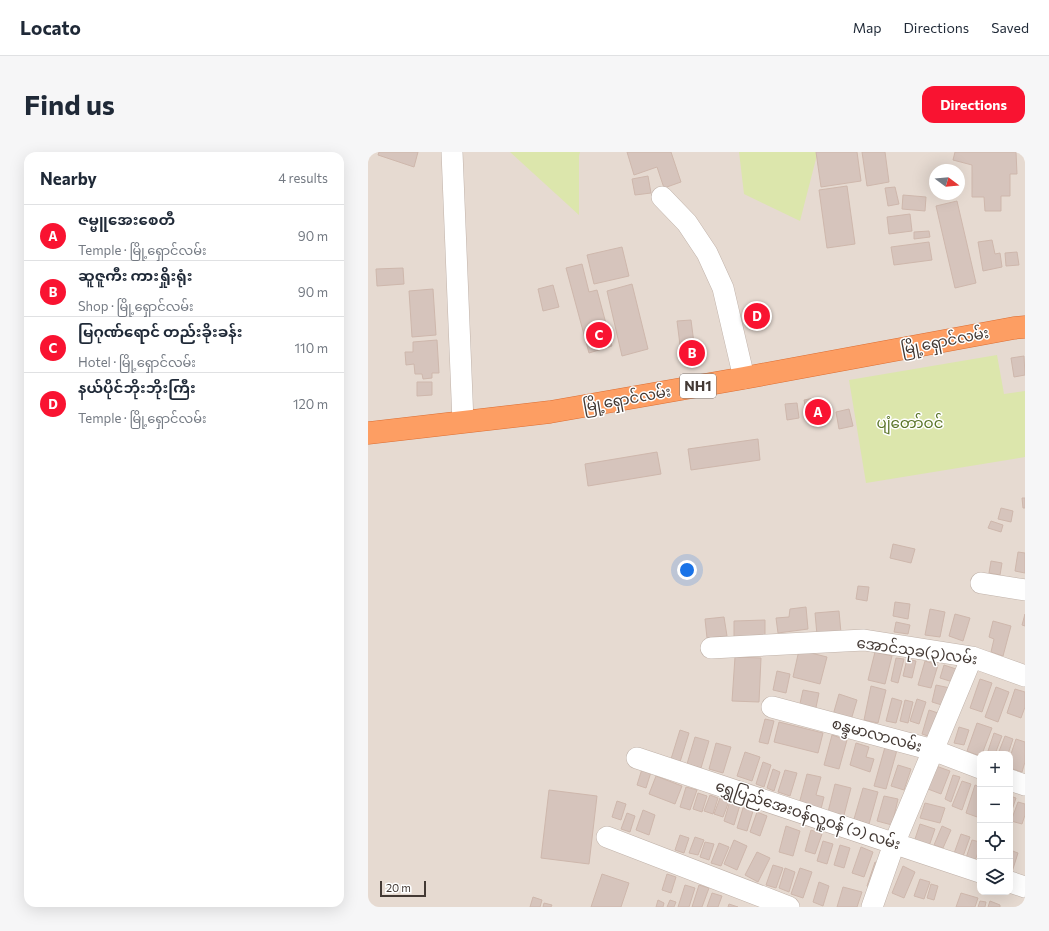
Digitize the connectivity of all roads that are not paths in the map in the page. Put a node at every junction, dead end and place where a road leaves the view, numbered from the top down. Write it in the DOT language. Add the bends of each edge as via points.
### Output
graph roads {
  1 [pos="452,152"];
  2 [pos="662,197"];
  3 [pos="1025,327"];
  4 [pos="744,378"];
  5 [pos="463,422"];
  6 [pos="368,433"];
  7 [pos="981,583"];
  8 [pos="1025,590"];
  9 [pos="711,648"];
  10 [pos="972,657"];
  11 [pos="1025,676"];
  12 [pos="772,707"];
  13 [pos="933,750"];
  14 [pos="636,758"];
  15 [pos="977,767"];
  16 [pos="1013,781"];
  17 [pos="1025,785"];
  18 [pos="608,837"];
  19 [pos="894,844"];
  20 [pos="977,871"];
  21 [pos="1013,883"];
  22 [pos="1025,887"];
  23 [pos="789,907"];
  24 [pos="872,907"];
  1 -- 5 [label="street"];
  2 -- 4 [label="street" via="687,223 707,252 717,274 723,288"];
  3 -- 4 [label="highway, မြို့ရှောင်လမ်း / NH1"];
  4 -- 5 [label="highway, မြို့ရှောင်လမ်း / NH1" via="550,412"];
  5 -- 6 [label="highway, မြို့ရှောင်လမ်း / NH1"];
  7 -- 8 [label="street"];
  9 -- 10 [label="street, အောင်သုခ(၃)လမ်း" via="864,640"];
  10 -- 11 [label="street, အောင်သုခ(၃)လမ်း"];
  10 -- 13 [label="street"];
  12 -- 13 [label="street, စန္ဒမာလာလမ်း"];
  13 -- 15 [label="street, စန္ဒမာလာလမ်း"];
  13 -- 19 [label="street"];
  14 -- 19 [label="street, ရွှေပြည်အေးဝန်လူ့ဝန် (၁) လမ်း"];
  16 -- 17 [label="street"];
  18 -- 23 [label="street"];
  19 -- 20 [label="street, ရွှေပြည်အေးဝန်လူ့ဝန် (၁) လမ်း"];
  19 -- 24 [label="street"];
  21 -- 22 [label="street"];
}
